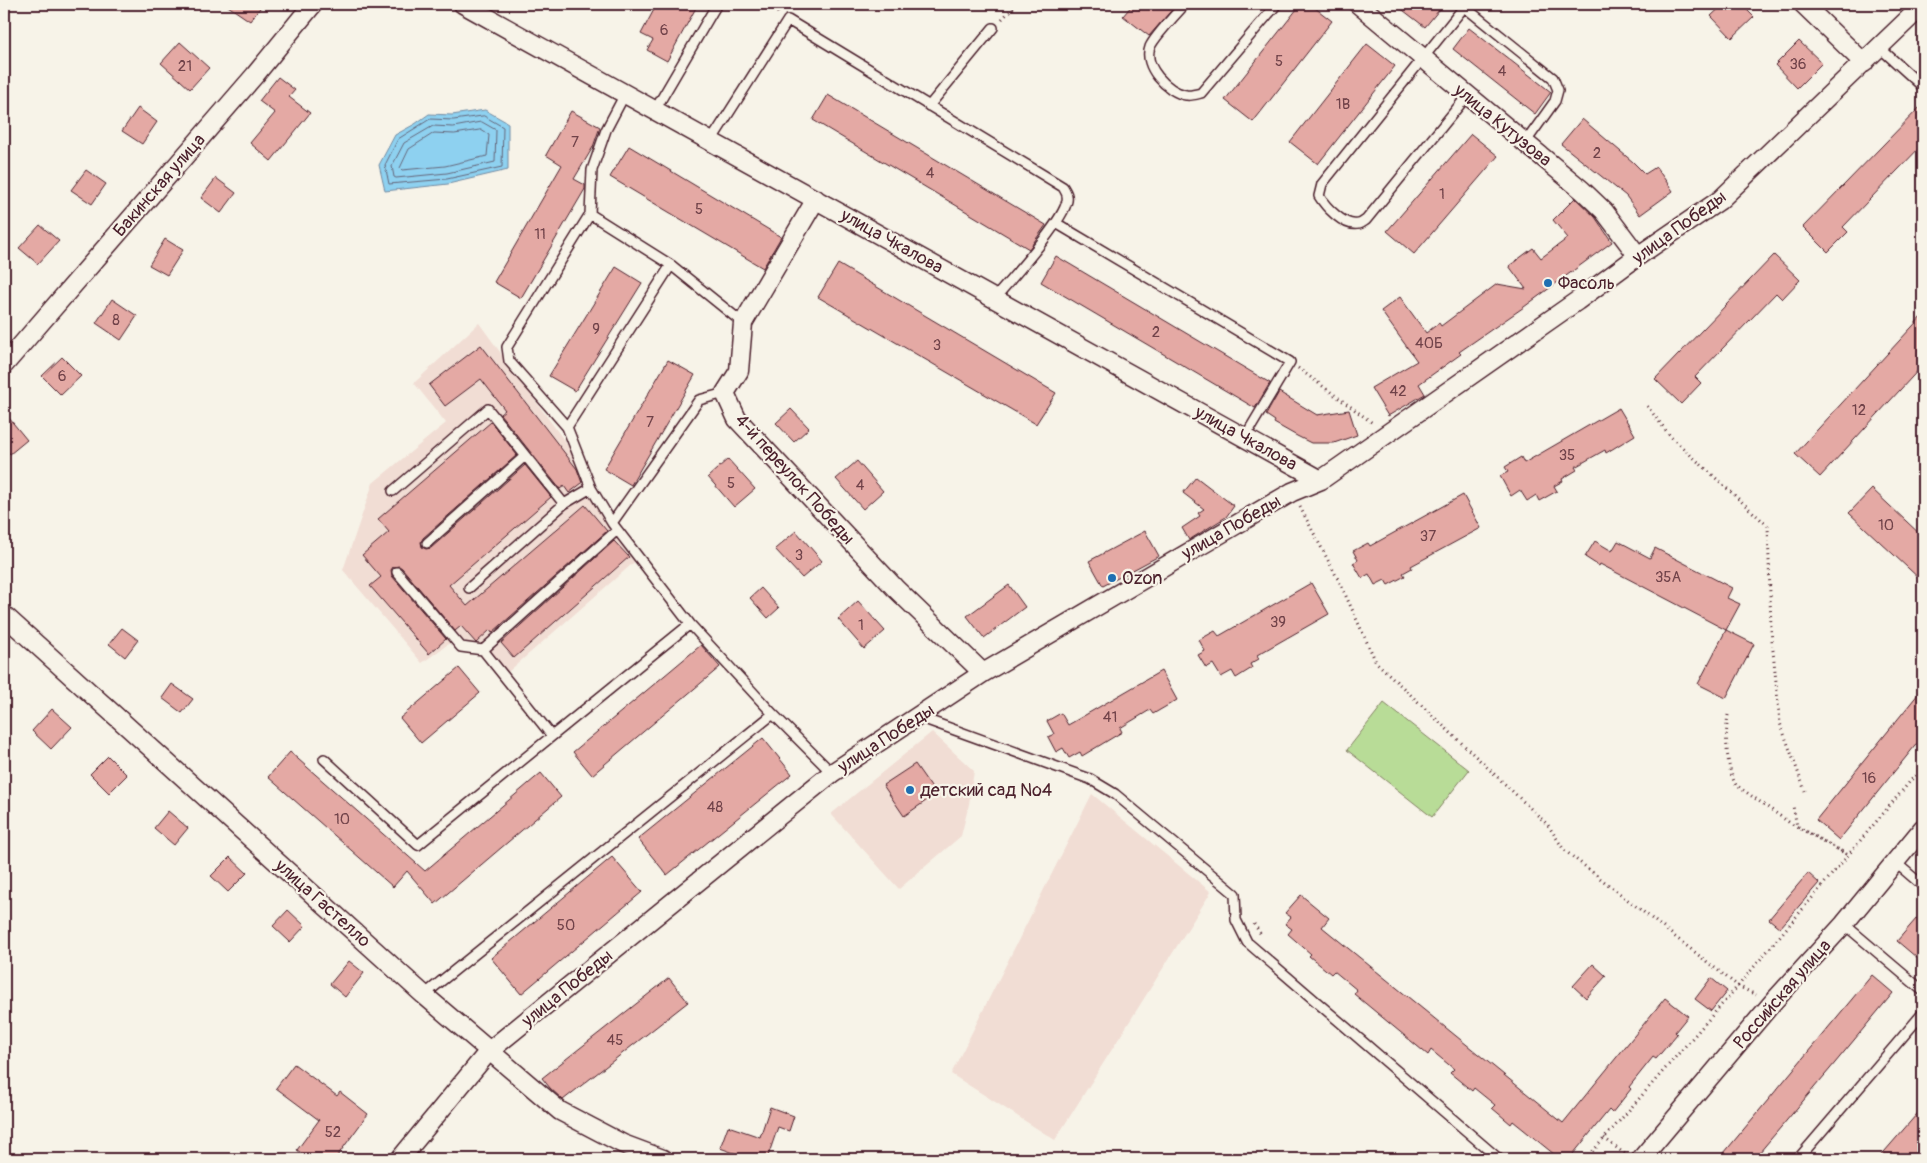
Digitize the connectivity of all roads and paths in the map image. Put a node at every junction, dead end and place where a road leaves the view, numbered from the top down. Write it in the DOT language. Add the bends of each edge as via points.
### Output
graph roads {
  1 [pos="312,4"];
  2 [pos="463,4"];
  3 [pos="716,4"];
  4 [pos="1017,4"];
  5 [pos="1185,4"];
  6 [pos="1277,4"];
  7 [pos="1358,4"];
  8 [pos="1803,4"];
  9 [pos="1462,5"];
  10 [pos="1923,5"];
  11 [pos="993,28"];
  12 [pos="1880,48"];
  13 [pos="1422,59"];
  14 [pos="1864,63"];
  15 [pos="1923,87"];
  16 [pos="625,94"];
  17 [pos="1467,96"];
  18 [pos="929,106"];
  19 [pos="655,110"];
  20 [pos="711,141"];
  21 [pos="1525,142"];
  22 [pos="816,199"];
  23 [pos="590,214"];
  24 [pos="1056,222"];
  25 [pos="1638,256"];
  26 [pos="671,265"];
  27 [pos="995,298"];
  28 [pos="742,323"];
  29 [pos="1290,362"];
  30 [pos="4,365"];
  31 [pos="725,393"];
  32 [pos="1647,406"];
  33 [pos="568,427"];
  34 [pos="1387,434"];
  35 [pos="1244,437"];
  36 [pos="525,456"];
  37 [pos="1321,480"];
  38 [pos="591,488"];
  39 [pos="393,491"];
  40 [pos="1292,492"];
  41 [pos="564,504"];
  42 [pos="614,527"];
  43 [pos="427,543"];
  44 [pos="397,572"];
  45 [pos="470,588"];
  46 [pos="4,615"];
  47 [pos="690,624"];
  48 [pos="483,650"];
  49 [pos="983,674"];
  50 [pos="773,714"];
  51 [pos="1728,715"];
  52 [pos="919,717"];
  53 [pos="552,736"];
  54 [pos="324,759"];
  55 [pos="1923,766"];
  56 [pos="832,772"];
  57 [pos="1806,791"];
  58 [pos="1793,806"];
  59 [pos="1923,828"];
  60 [pos="1848,854"];
  61 [pos="1896,862"];
  62 [pos="1923,886"];
  63 [pos="1844,924"];
  64 [pos="1738,986"];
  65 [pos="1923,991"];
  66 [pos="424,995"];
  67 [pos="1773,1002"];
  68 [pos="1923,1013"];
  69 [pos="489,1051"];
  70 [pos="1604,1138"];
  71 [pos="400,1159"];
  72 [pos="663,1159"];
  73 [pos="1499,1159"];
  74 [pos="1586,1159"];
  75 [pos="1631,1159"];
  76 [pos="1641,1159"];
  77 [pos="1798,1159"];
  1 -- 30 [label="street, Бакинская улица" via="255,75"];
  2 -- 16 [label="street, улица Чкалова"];
  3 -- 19 [label="lane"];
  4 -- 11 [label="path"];
  5 -- 6 [label="lane" via="1150,46 1148,58 1155,73 1169,87 1186,95 1201,93"];
  7 -- 13 [label="street, улица Кутузова"];
  8 -- 14 [label="street"];
  9 -- 13 [label="lane"];
  9 -- 21 [label="lane" via="1553,78 1558,90 1555,101"];
  10 -- 12 [label="street, улица Победы"];
  11 -- 18 [label="lane"];
  12 -- 14 [label="street, улица Победы"];
  12 -- 15 [label="lane"];
  13 -- 17 [label="street, улица Кутузова"];
  13 -- 17 [label="lane" via="1322,184 1319,196 1326,207 1347,223 1357,225 1366,220"];
  14 -- 25 [label="street, улица Победы" via="1720,200"];
  16 -- 19 [label="street, улица Чкалова"];
  16 -- 23 [label="lane" via="606,130 592,170"];
  17 -- 21 [label="street, улица Кутузова"];
  18 -- 20 [label="lane" via="788,20"];
  18 -- 24 [label="lane" via="1063,187 1068,196 1067,204"];
  19 -- 20 [label="street, улица Чкалова"];
  20 -- 22 [label="street, улица Чкалова"];
  21 -- 25 [label="street, улица Кутузова" via="1604,211"];
  22 -- 27 [label="street, улица Чкалова"];
  22 -- 28 [label="street"];
  23 -- 26 [label="lane"];
  23 -- 33 [label="lane" via="506,347 509,361"];
  24 -- 27 [label="lane"];
  24 -- 29 [label="lane"];
  25 -- 34 [label="street, улица Победы"];
  26 -- 28 [label="lane"];
  26 -- 33 [label="lane"];
  27 -- 35 [label="street, улица Чкалова"];
  28 -- 31 [label="street" via="739,370"];
  29 -- 34 [label="path"];
  29 -- 35 [label="lane"];
  31 -- 42 [label="lane" via="699,400"];
  31 -- 49 [label="street, 4-й переулок Победы" via="737,419 895,588"];
  32 -- 57 [label="path" via="1671,437 1768,526 1771,630 1780,723"];
  33 -- 38 [label="lane"];
  34 -- 37 [label="street, улица Победы"];
  35 -- 37 [label="street, улица Чкалова"];
  36 -- 39 [label="lane" via="488,409"];
  36 -- 41 [label="lane"];
  36 -- 43 [label="lane"];
  37 -- 40 [label="street, улица Победы"];
  38 -- 41 [label="lane"];
  38 -- 42 [label="lane"];
  40 -- 49 [label="street, улица Победы"];
  40 -- 64 [label="path" via="1340,583 1376,662 1548,824 1564,850"];
  41 -- 45 [label="lane"];
  42 -- 47 [label="lane"];
  42 -- 48 [label="lane"];
  44 -- 48 [label="lane" via="461,647"];
  46 -- 66 [label="street, улица Гастелло"];
  47 -- 50 [label="lane"];
  47 -- 53 [label="lane"];
  48 -- 53 [label="lane"];
  49 -- 52 [label="street, улица Победы"];
  50 -- 56 [label="lane"];
  50 -- 66 [label="lane"];
  51 -- 60 [label="path" via="1726,729 1731,776 1736,785 1790,823"];
  52 -- 56 [label="street, улица Победы"];
  52 -- 73 [label="lane" via="1090,779 1115,794 1235,894 1236,920 1246,942"];
  53 -- 54 [label="lane" via="418,844"];
  55 -- 60 [label="path"];
  56 -- 69 [label="street, улица Победы"];
  58 -- 60 [label="path" via="1797,826"];
  59 -- 61 [label="street, Российская улица"];
  60 -- 64 [label="path"];
  61 -- 62 [label="lane"];
  61 -- 63 [label="street, Российская улица"];
  63 -- 65 [label="lane"];
  63 -- 67 [label="street, Российская улица"];
  64 -- 67 [label="path"];
  64 -- 70 [label="path"];
  66 -- 69 [label="street, улица Гастелло"];
  67 -- 76 [label="street, Российская улица"];
  68 -- 77 [label="lane"];
  69 -- 71 [label="street, улица Победы"];
  69 -- 72 [label="street, улица Гастелло" via="560,1111 623,1144"];
  70 -- 74 [label="path"];
  70 -- 75 [label="path"];
}
